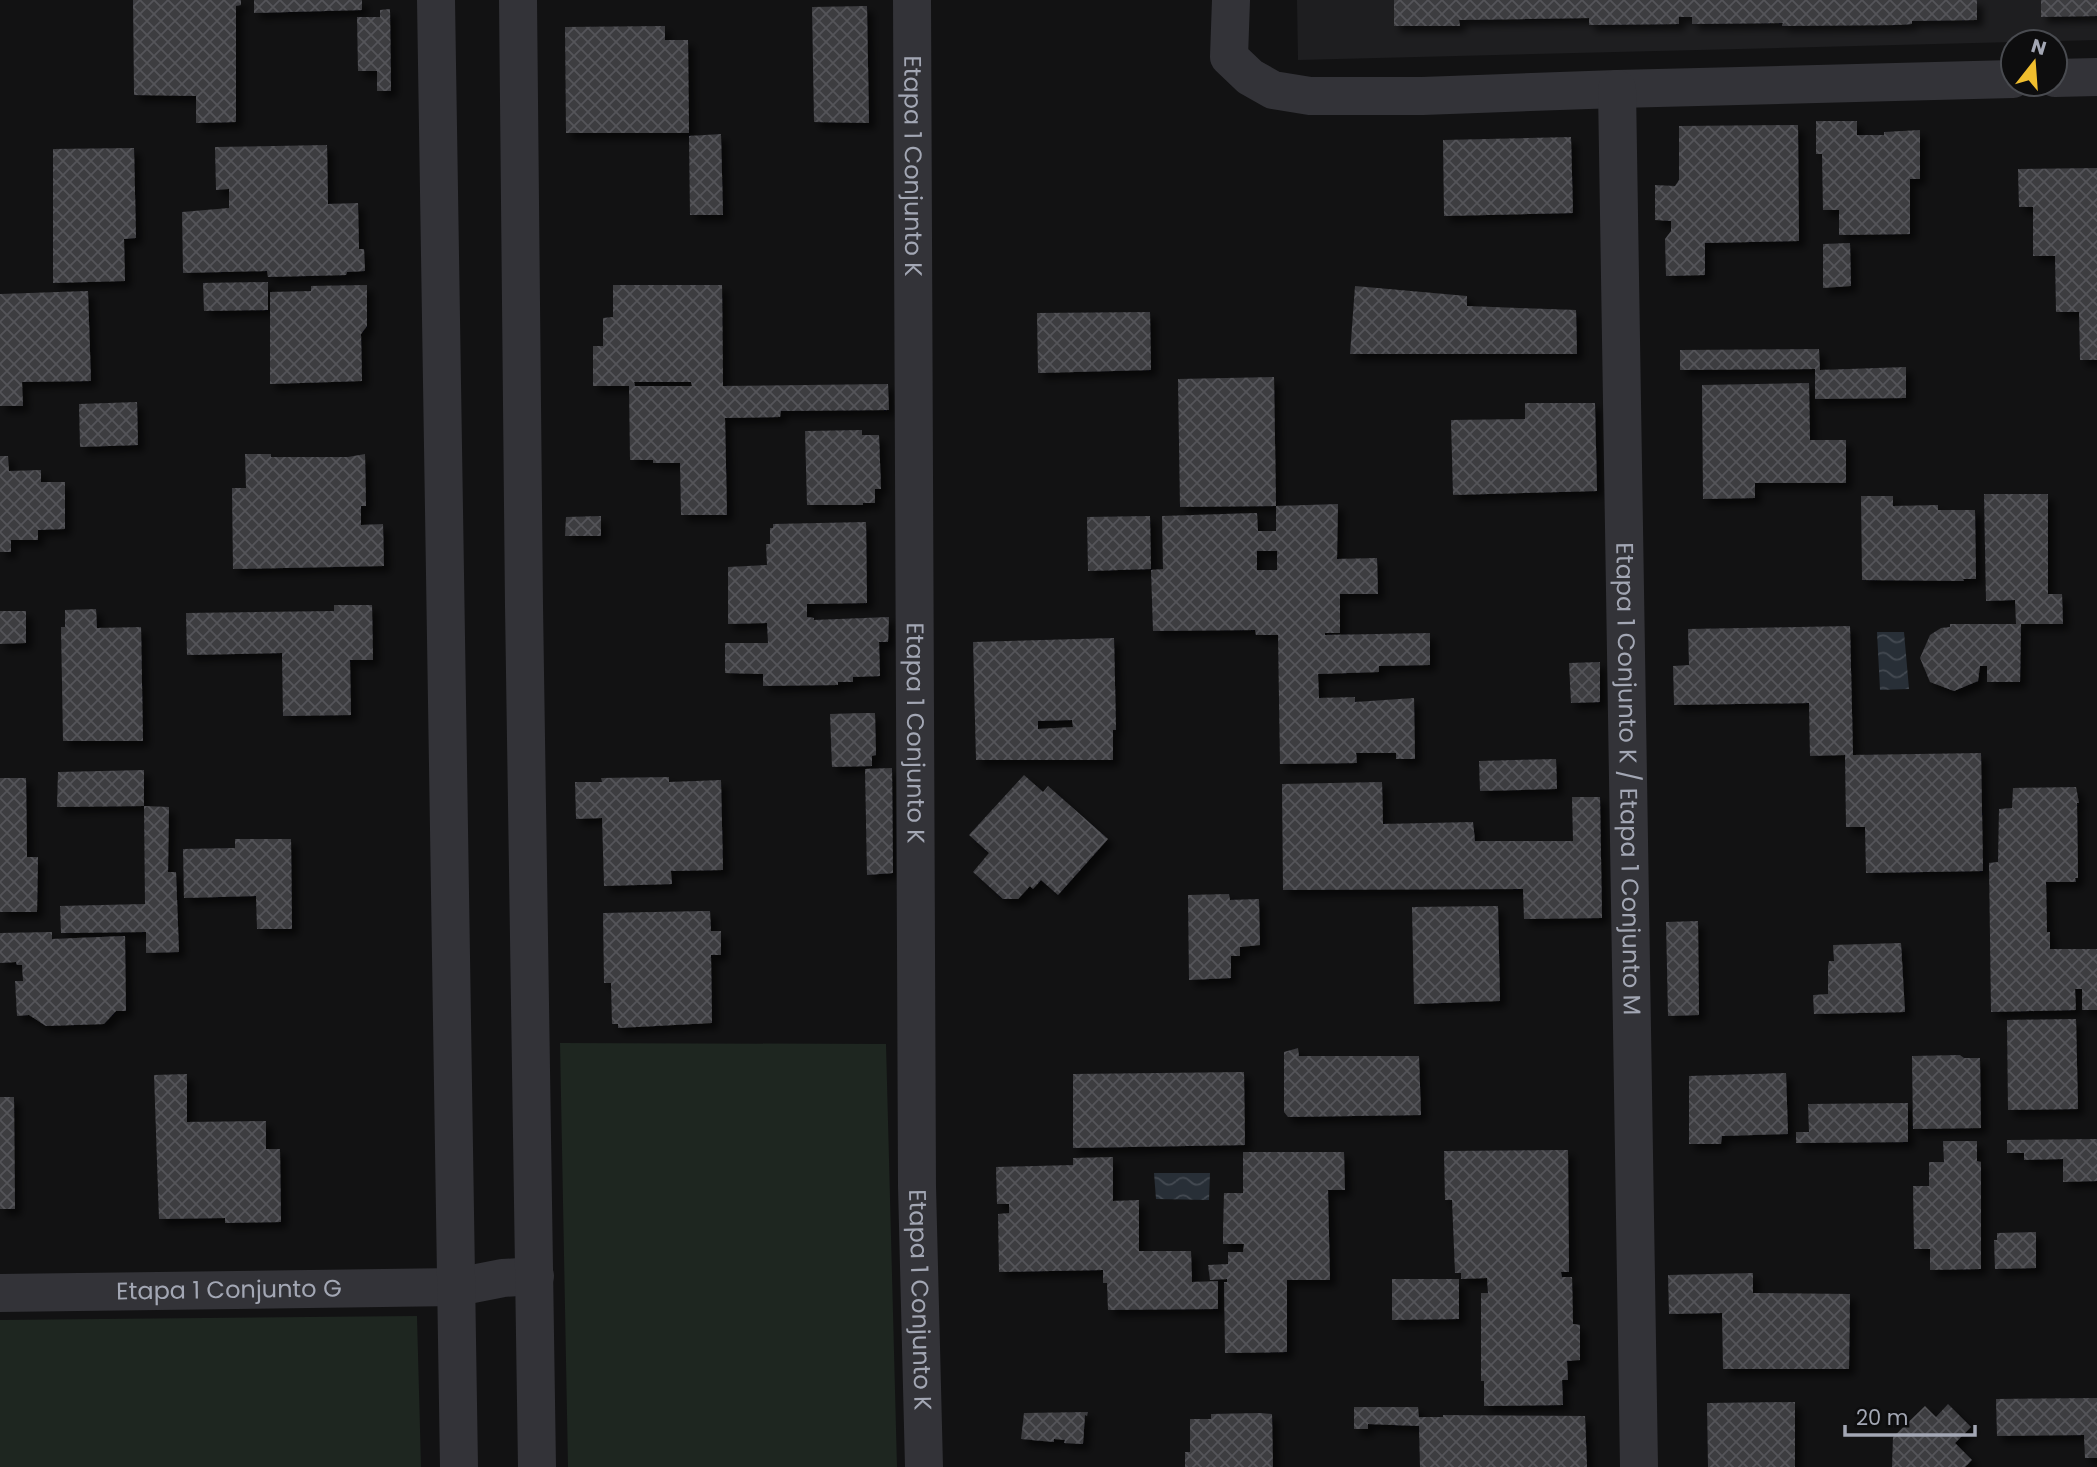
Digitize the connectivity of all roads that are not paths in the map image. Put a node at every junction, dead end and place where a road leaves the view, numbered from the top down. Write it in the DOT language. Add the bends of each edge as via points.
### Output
graph roads {
  1 [pos="436,0"];
  2 [pos="518,0"];
  3 [pos="912,0"];
  4 [pos="1231,0"];
  5 [pos="2069,78"];
  6 [pos="2097,78"];
  7 [pos="1999,79"];
  8 [pos="1617,89"];
  9 [pos="535,1276"];
  10 [pos="457,1287"];
  11 [pos="0,1293"];
  12 [pos="459,1467"];
  13 [pos="537,1467"];
  14 [pos="924,1467"];
  15 [pos="1639,1467"];
  1 -- 10 [label="street"];
  2 -- 9 [label="street"];
  3 -- 14 [label="street, Etapa 1 Conjunto K" via="917,1172"];
  4 -- 8 [label="street" via="1229,57 1273,90 1310,96 1422,96"];
  5 -- 6 [label="street"];
  7 -- 8 [label="street"];
  8 -- 15 [label="street, Etapa 1 Conjunto K / Etapa 1 Conjunto M"];
  9 -- 10 [label="street, Etapa 1 Conjunto G"];
  9 -- 13 [label="street"];
  10 -- 11 [label="street, Etapa 1 Conjunto G"];
  10 -- 12 [label="street"];
}
